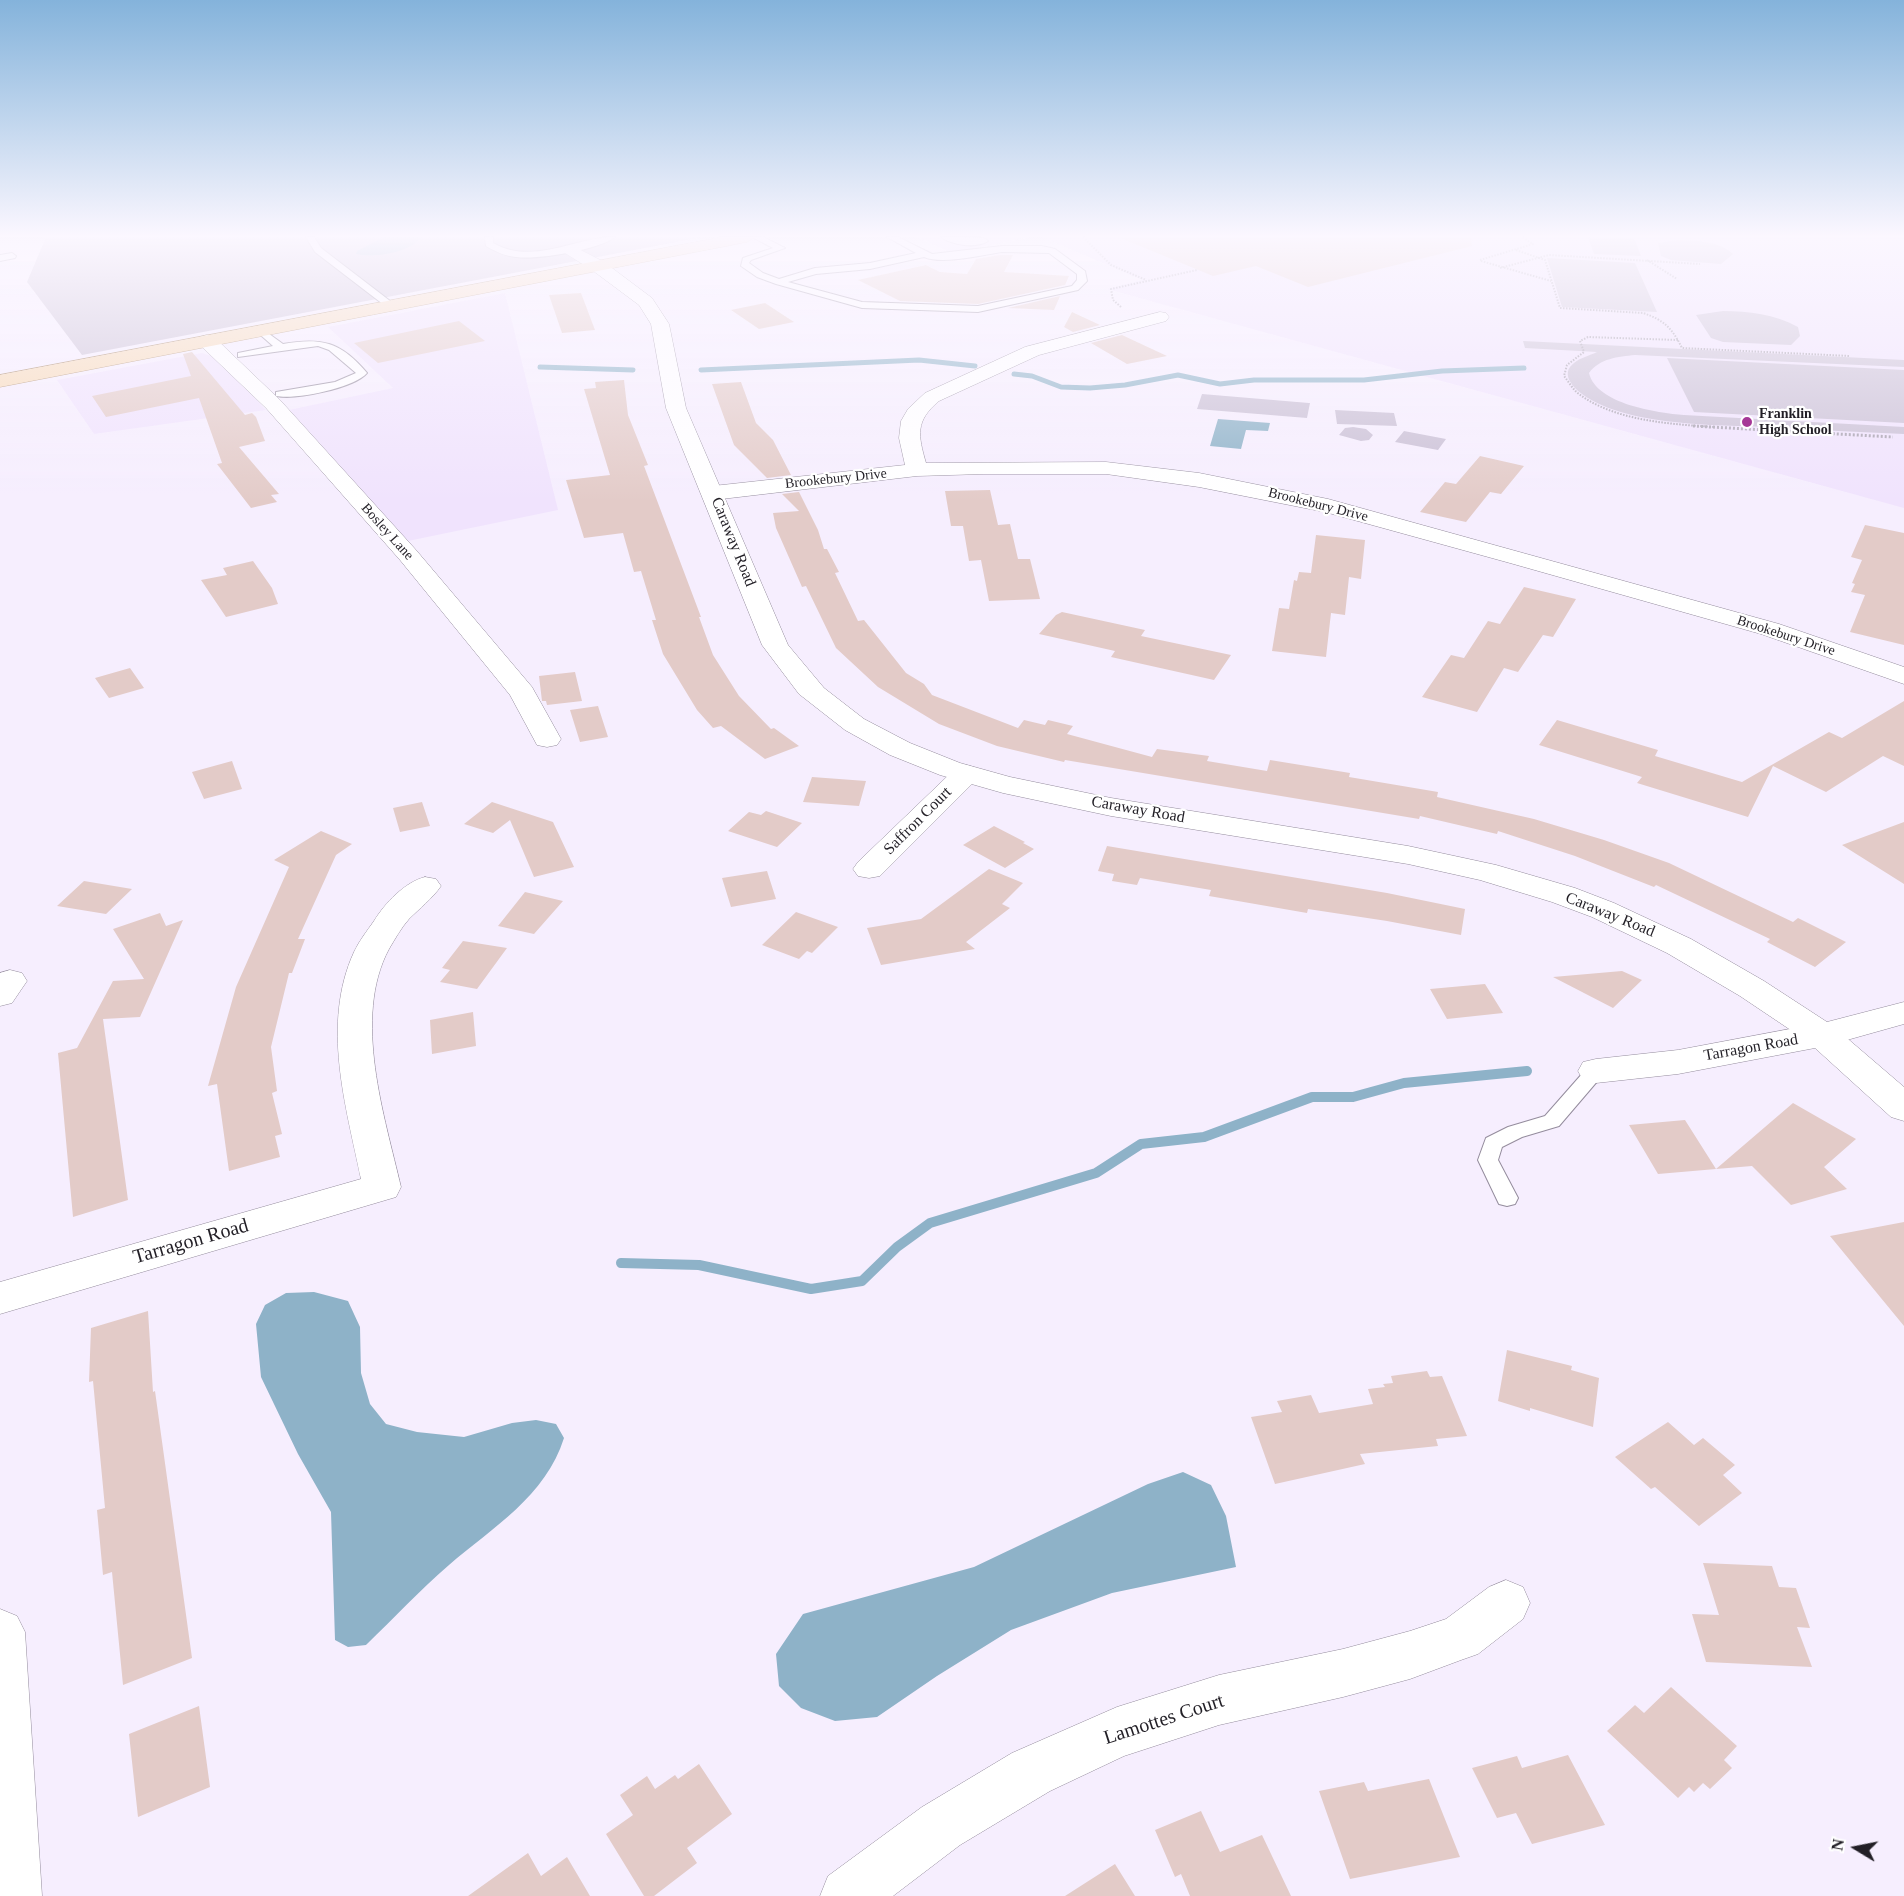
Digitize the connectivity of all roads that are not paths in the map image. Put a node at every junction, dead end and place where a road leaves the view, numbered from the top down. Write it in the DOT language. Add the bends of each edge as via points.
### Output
graph roads {
  1 [pos="290,325"];
  2 [pos="660,325"];
  3 [pos="1128,325"];
  4 [pos="261,331"];
  5 [pos="207,341"];
  6 [pos="281,347"];
  7 [pos="242,355"];
  8 [pos="0,381"];
  9 [pos="280,394"];
  10 [pos="917,470"];
  11 [pos="713,493"];
  12 [pos="1904,676"];
  13 [pos="546,739"];
  14 [pos="966,774"];
  15 [pos="869,869"];
  16 [pos="425,886"];
  17 [pos="1904,1013"];
  18 [pos="1822,1035"];
  19 [pos="1596,1071"];
  20 [pos="1904,1108"];
  21 [pos="1508,1198"];
  22 [pos="0,1298"];
  23 [pos="1506,1604"];
  24 [pos="0,1632"];
  25 [pos="14,1896"];
  26 [pos="848,1896"];
  1 -- 4 [label="main road"];
  2 -- 11 [label="street, Caraway Road" via="676,408"];
  3 -- 10 [label="street" via="1032,351 932,397 909,422"];
  4 -- 5 [label="main road"];
  4 -- 6 [label="lane"];
  5 -- 8 [label="main road"];
  5 -- 13 [label="street, Bosley Lane" via="273,404 408,555 522,693"];
  6 -- 7 [label="lane"];
  6 -- 9 [label="lane" via="317,341 331,345 362,373 345,382"];
  10 -- 11 [label="street, Brookebury Drive"];
  10 -- 12 [label="street, Brookebury Drive" via="1106,468 1276,494 1770,629"];
  11 -- 14 [label="street, Caraway Road" via="775,645 792,670 821,699 861,727 898,747"];
  14 -- 15 [label="street, Saffron Court"];
  14 -- 18 [label="street, Caraway Road" via="1111,806 1395,852 1526,883 1584,903 1682,946"];
  16 -- 22 [label="street, Tarragon Road" via="390,921 371,950 354,1020 355,1054 382,1187"];
  17 -- 18 [label="street, Tarragon Road"];
  18 -- 19 [label="street, Tarragon Road" via="1678,1062"];
  18 -- 20 [label="street, Caraway Road"];
  19 -- 21 [label="lane" via="1552,1121 1493,1143 1488,1161"];
  23 -- 26 [label="street, Lamottes Court" via="1461,1637 1410,1655 1219,1700 1117,1733 1031,1772 942,1826"];
  24 -- 25 [label="street"];
}
